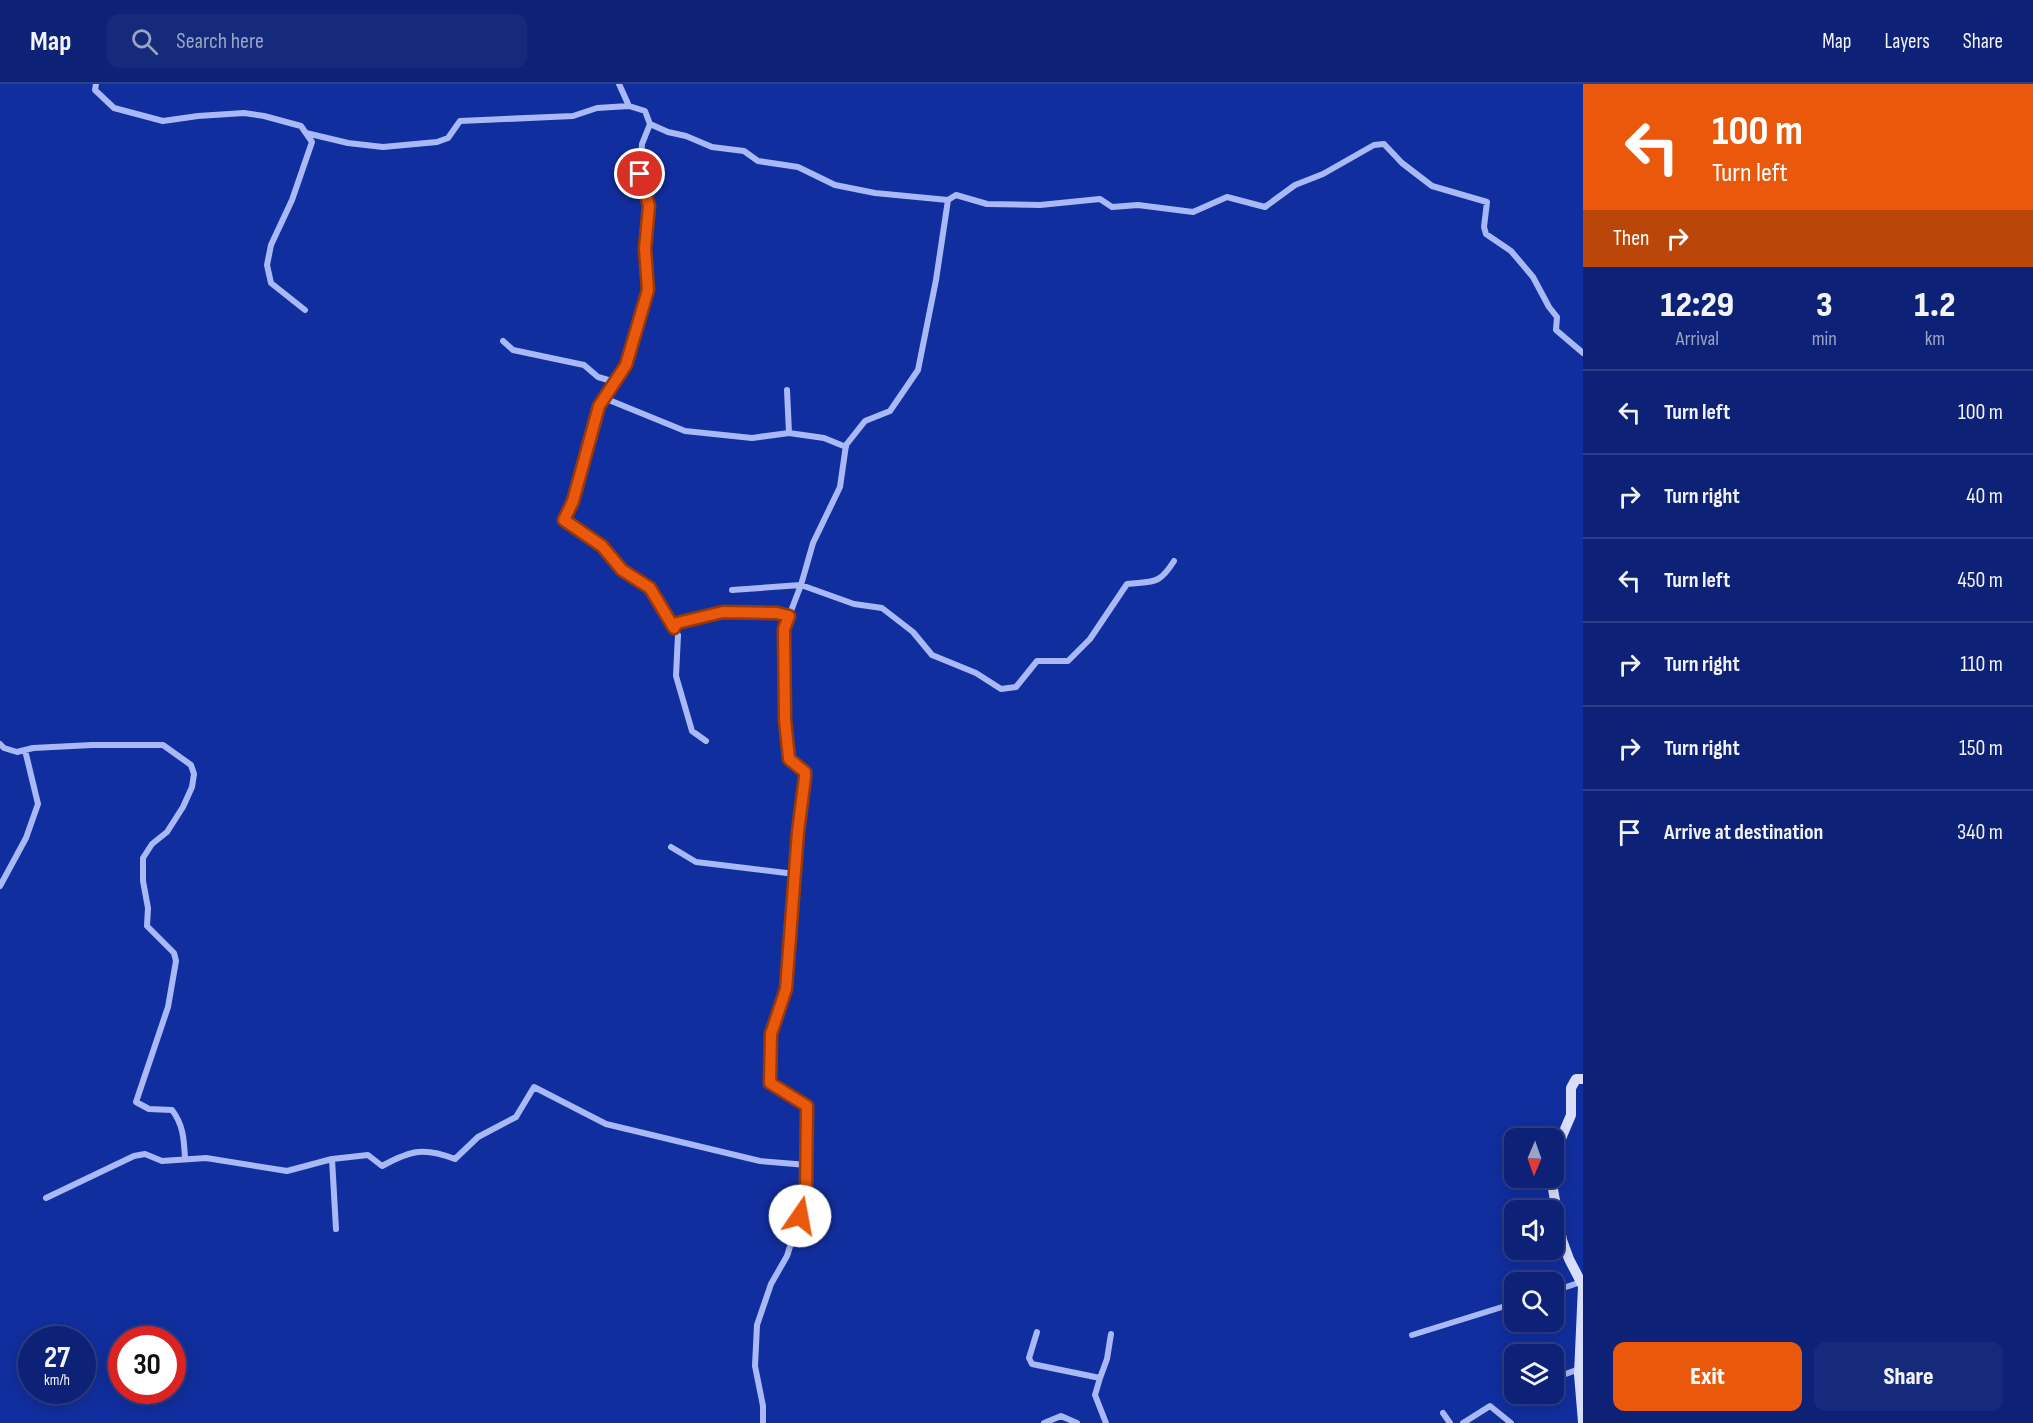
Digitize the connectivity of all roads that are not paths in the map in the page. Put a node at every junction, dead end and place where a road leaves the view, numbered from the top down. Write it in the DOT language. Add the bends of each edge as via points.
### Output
graph roads {
  1 [pos="96,84"];
  2 [pos="619,84"];
  3 [pos="629,106"];
  4 [pos="650,124"];
  5 [pos="306,133"];
  6 [pos="948,200"];
  7 [pos="305,310"];
  8 [pos="503,341"];
  9 [pos="1583,353"];
  10 [pos="615,382"];
  11 [pos="787,390"];
  12 [pos="604,398"];
  13 [pos="789,432"];
  14 [pos="846,447"];
  15 [pos="1174,561"];
  16 [pos="801,585"];
  17 [pos="732,590"];
  18 [pos="789,616"];
  19 [pos="674,628"];
  20 [pos="706,741"];
  21 [pos="0,744"];
  22 [pos="25,750"];
  23 [pos="671,847"];
  24 [pos="795,874"];
  25 [pos="0,886"];
  26 [pos="1583,1079"];
  27 [pos="1564,1131"];
  28 [pos="185,1158"];
  29 [pos="332,1159"];
  30 [pos="807,1165"];
  31 [pos="1553,1188"];
  32 [pos="46,1198"];
  33 [pos="336,1229"];
  34 [pos="1581,1282"];
  35 [pos="1564,1288"];
  36 [pos="1504,1306"];
  37 [pos="1037,1332"];
  38 [pos="1111,1334"];
  39 [pos="1412,1335"];
  40 [pos="1579,1369"];
  41 [pos="1564,1375"];
  42 [pos="1100,1378"];
  43 [pos="1443,1413"];
  44 [pos="1583,1422"];
  45 [pos="763,1423"];
  46 [pos="1044,1423"];
  47 [pos="1077,1423"];
  48 [pos="1106,1423"];
  49 [pos="1450,1423"];
  50 [pos="1463,1423"];
  51 [pos="1511,1423"];
  1 -- 5 [label="street" via="95,90 114,108 163,121 244,113 301,126"];
  2 -- 3 [label="street"];
  3 -- 4 [label="street" via="645,111"];
  3 -- 5 [label="street" via="597,108 573,116 460,121 448,138 437,142 383,147"];
  4 -- 6 [label="street" via="712,147 744,151 758,160 798,167 835,185"];
  4 -- 10 [label="street" via="642,144 640,174 649,206 645,249 648,290 626,365"];
  5 -- 7 [label="street" via="312,142 271,245 267,265 271,283"];
  6 -- 9 [label="street" via="956,195 987,204 1040,205 1100,199 1112,207 1138,205 1193,212 1227,197 1265,207 1295,185 1374,145 1384,144 1432,186 1487,202 1486,234 1512,251 1557,317 1556,330"];
  6 -- 14 [label="street" via="918,370 890,411 865,421"];
  8 -- 10 [label="street" via="513,350 584,365 598,377"];
  10 -- 12 [label="street"];
  11 -- 13 [label="street"];
  12 -- 13 [label="street" via="686,431 752,438"];
  12 -- 19 [label="street" via="564,520 602,546 622,570 650,588"];
  13 -- 14 [label="street" via="824,438"];
  14 -- 16 [label="street" via="840,487 813,543"];
  15 -- 16 [label="street" via="1159,580 1127,584 1090,639 1068,661 1037,661 1016,687 1001,689 976,673 932,655 913,632 882,608 854,604"];
  16 -- 17 [label="street"];
  16 -- 18 [label="street"];
  18 -- 19 [label="street" via="723,612 677,623"];
  18 -- 24 [label="street" via="784,629 789,759 805,772"];
  19 -- 20 [label="street" via="678,635 676,676 692,731"];
  21 -- 22 [label="street" via="17,752"];
  22 -- 25 [label="street" via="38,804 26,838"];
  22 -- 28 [label="street" via="163,745 190,765 194,774 183,807 142,858 147,926 174,953 176,961 168,1007 136,1102 149,1109 172,1110 180,1120"];
  23 -- 24 [label="street" via="696,862"];
  24 -- 30 [label="street" via="786,989 771,1034 770,1083 807,1106"];
  26 -- 27 [label="street" via="1576,1079 1570,1088 1571,1115"];
  28 -- 29 [label="street" via="287,1171"];
  28 -- 32 [label="street" via="162,1161 145,1154 134,1156"];
  29 -- 30 [label="street" via="368,1155 382,1166 420,1150 455,1159 478,1137 516,1117 534,1087 606,1124 760,1161"];
  29 -- 33 [label="street"];
  30 -- 45 [label="street" via="806,1196 787,1256 771,1284 758,1325 754,1366"];
  31 -- 34 [label="street" via="1562,1240"];
  34 -- 35 [label="street"];
  34 -- 40 [label="street"];
  36 -- 39 [label="street"];
  37 -- 42 [label="street" via="1029,1358 1032,1364"];
  38 -- 42 [label="street"];
  40 -- 41 [label="street"];
  40 -- 44 [label="street"];
  42 -- 48 [label="street" via="1095,1395"];
  43 -- 49 [label="street"];
  46 -- 47 [label="street" via="1061,1416"];
  50 -- 51 [label="street" via="1490,1406"];
}
